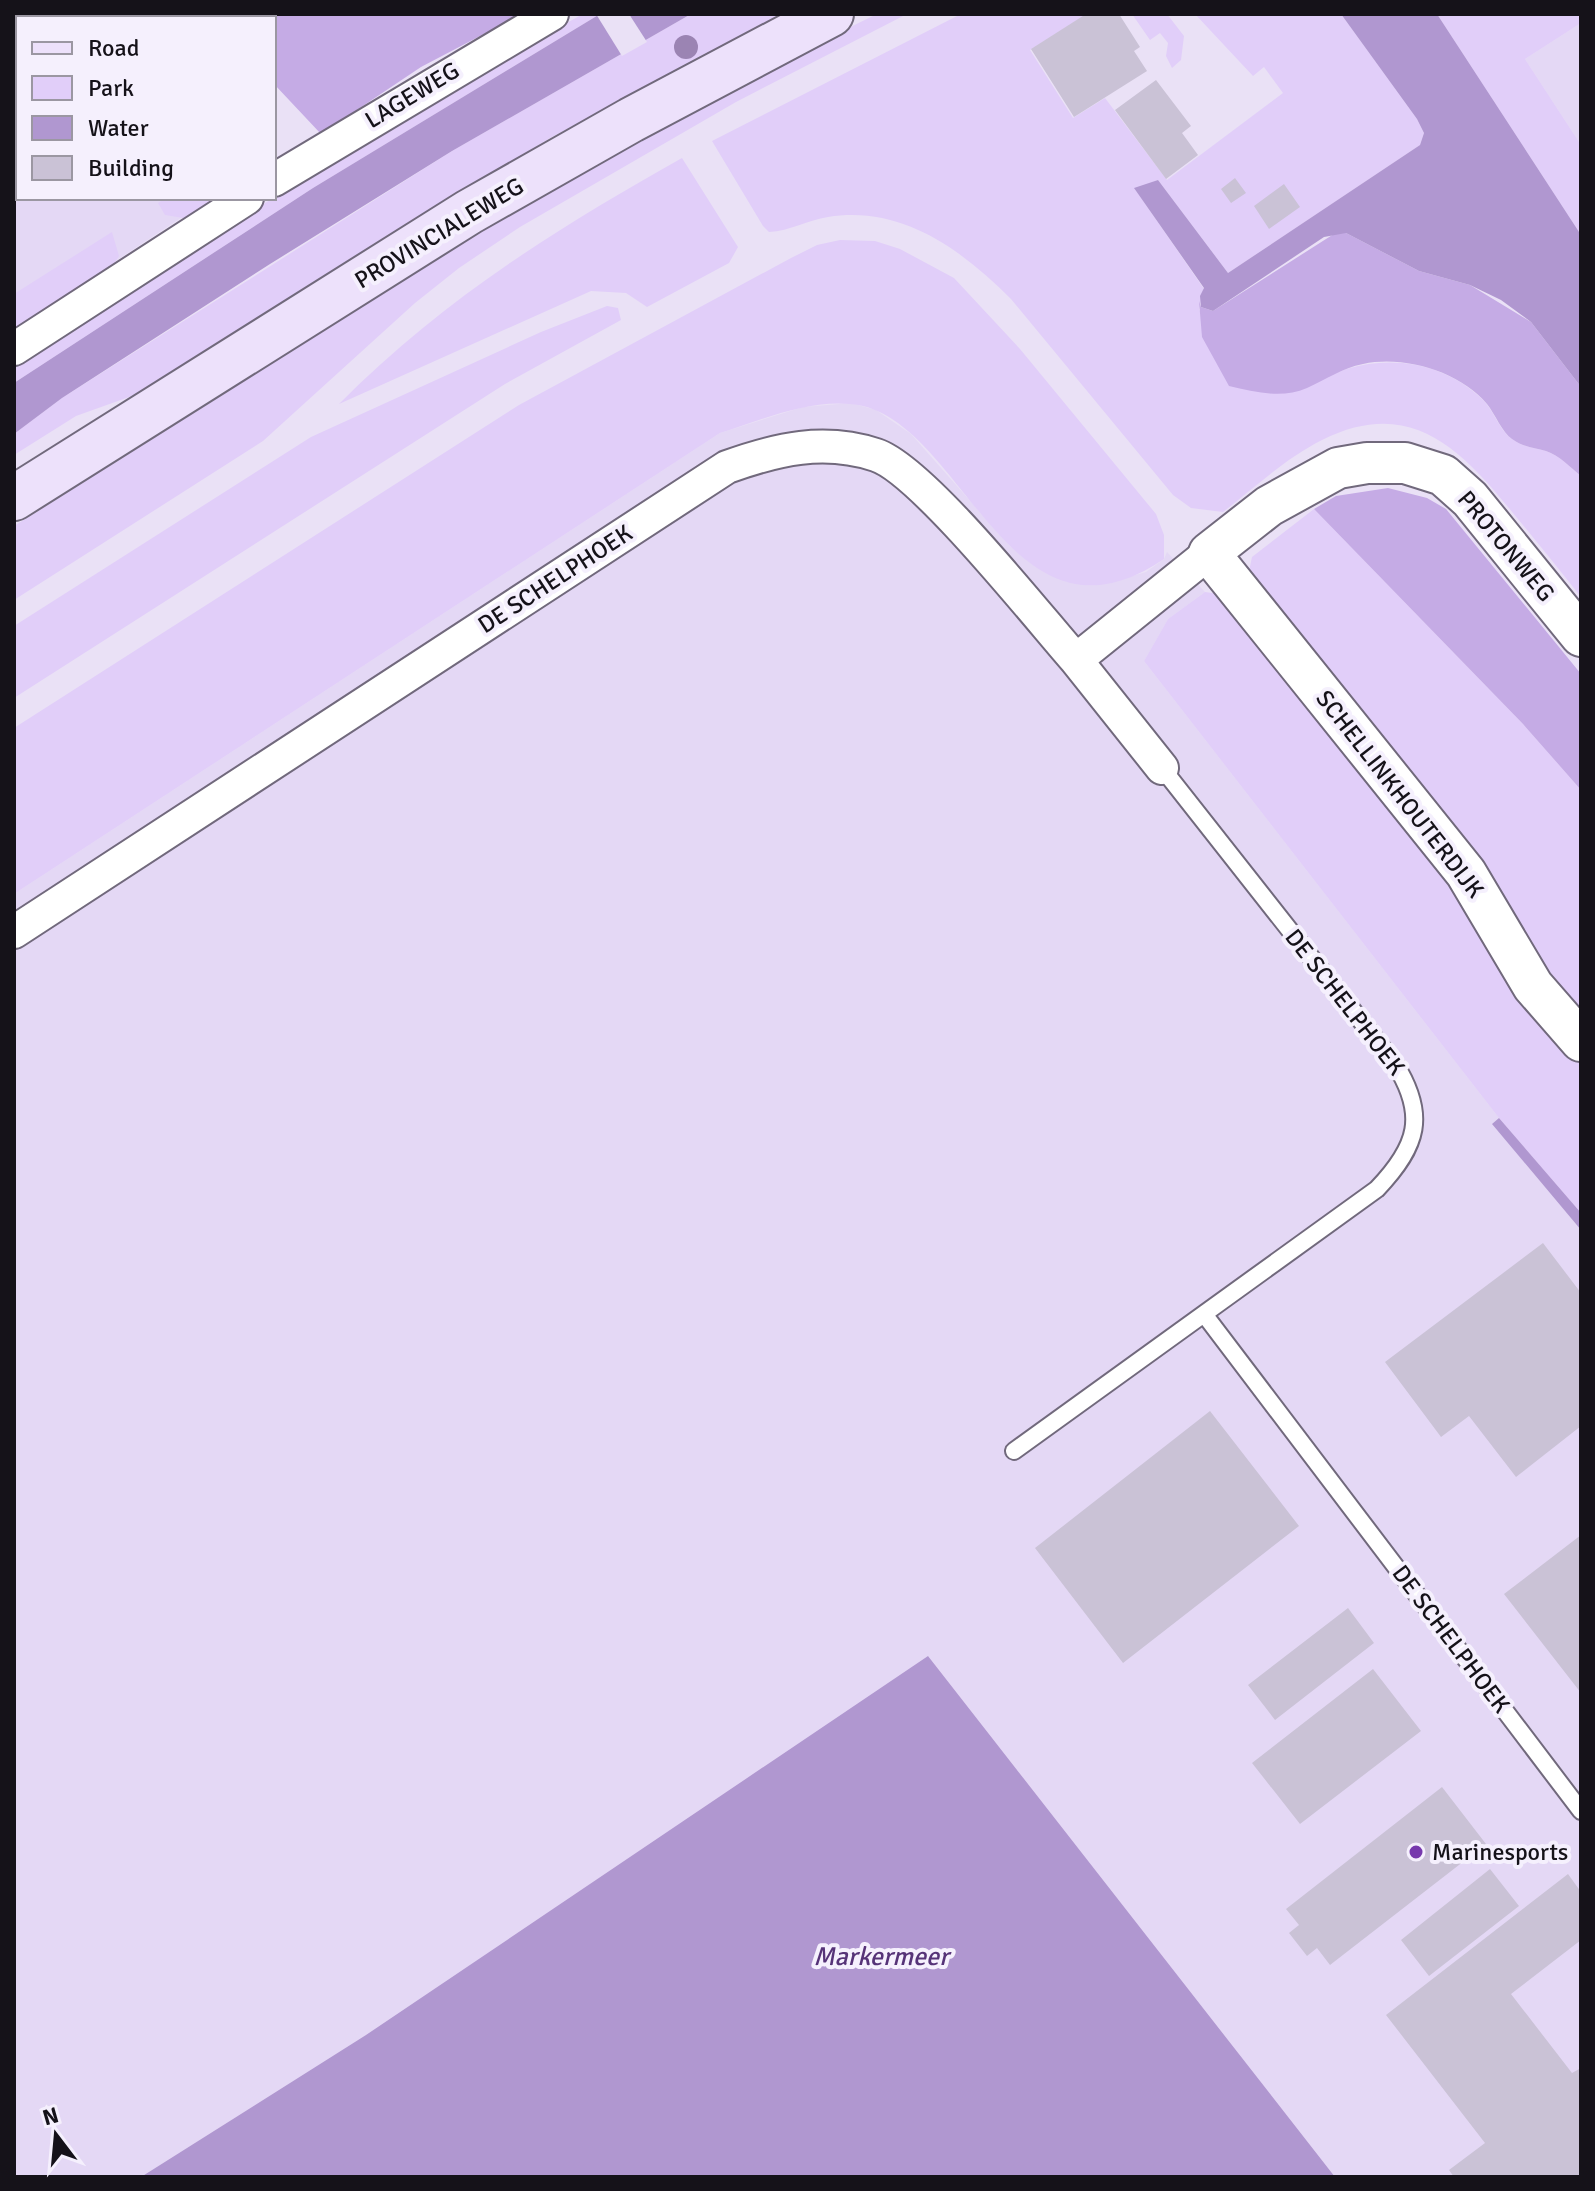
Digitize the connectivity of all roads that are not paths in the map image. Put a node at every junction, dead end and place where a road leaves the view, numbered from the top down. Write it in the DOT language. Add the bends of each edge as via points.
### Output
graph roads {
  1 [pos="552,14"];
  2 [pos="831,14"];
  3 [pos="276,179"];
  4 [pos="244,200"];
  5 [pos="14,349"];
  6 [pos="59,472"];
  7 [pos="14,498"];
  8 [pos="14,505"];
  9 [pos="1209,553"];
  10 [pos="1581,636"];
  11 [pos="1076,660"];
  12 [pos="1162,768"];
  13 [pos="14,932"];
  14 [pos="1581,1041"];
  15 [pos="1204,1314"];
  16 [pos="1014,1451"];
  17 [pos="1581,1811"];
  1 -- 3 [label="street, LAGEWEG"];
  2 -- 6 [label="main road, PROVINCIALEWEG" via="469,212"];
  4 -- 5 [label="street"];
  6 -- 7 [label="main road, PROVINCIALEWEG"];
  6 -- 8 [label="main road, PROVINCIALEWEG"];
  9 -- 10 [label="street, PROTONWEG" via="1269,506 1338,468 1405,463 1443,475 1470,499"];
  9 -- 11 [label="street"];
  9 -- 14 [label="street, SCHELLINKHOUTERDIJK" via="1466,873 1533,986"];
  11 -- 12 [label="street, DE SCHELPHOEK"];
  11 -- 13 [label="street, DE SCHELPHOEK" via="909,475 879,456 840,447 799,446 760,455 727,467"];
  12 -- 15 [label="lane, DE SCHELPHOEK" via="1395,1064 1411,1089 1416,1115 1412,1140 1399,1165 1377,1189"];
  15 -- 16 [label="lane, DE SCHELPHOEK"];
  15 -- 17 [label="lane, DE SCHELPHOEK"];
}
